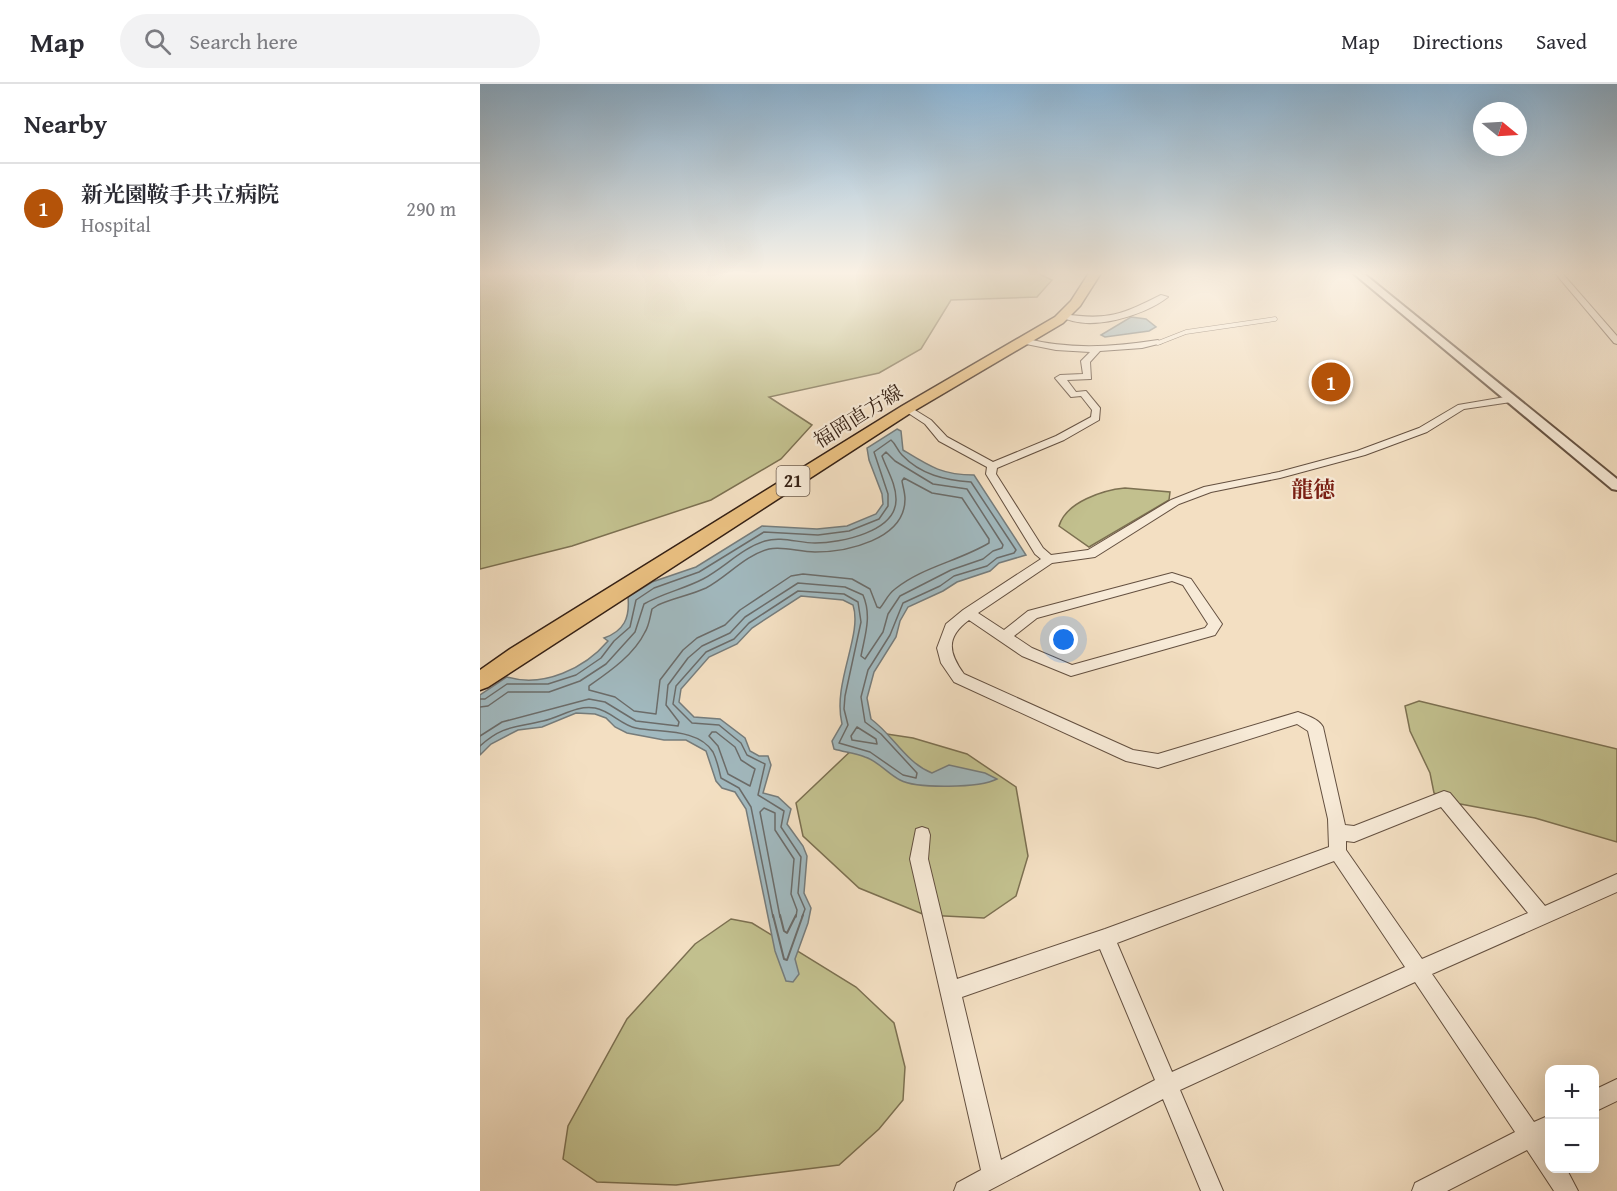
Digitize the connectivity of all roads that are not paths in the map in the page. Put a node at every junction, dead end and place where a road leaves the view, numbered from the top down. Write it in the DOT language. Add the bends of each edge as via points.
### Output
graph roads {
  1 [pos="1050,325"];
  2 [pos="1241,325"];
  3 [pos="1420,325"];
  4 [pos="1603,325"];
  5 [pos="1024,340"];
  6 [pos="1617,341"];
  7 [pos="1158,343"];
  8 [pos="1097,347"];
  9 [pos="1511,399"];
  10 [pos="907,409"];
  11 [pos="992,466"];
  12 [pos="1617,486"];
  13 [pos="1049,559"];
  14 [pos="968,613"];
  15 [pos="1005,636"];
  16 [pos="480,681"];
  17 [pos="1337,832"];
  18 [pos="922,835"];
  19 [pos="1338,852"];
  20 [pos="1617,883"];
  21 [pos="1542,916"];
  22 [pos="1105,938"];
  23 [pos="1419,970"];
  24 [pos="949,992"];
  25 [pos="1166,1086"];
  26 [pos="1617,1090"];
  27 [pos="1599,1099"];
  28 [pos="1540,1131"];
  29 [pos="1545,1147"];
  30 [pos="1555,1173"];
  31 [pos="994,1176"];
  32 [pos="965,1191"];
  33 [pos="1212,1191"];
  34 [pos="1423,1191"];
  35 [pos="1568,1191"];
  1 -- 5 [label="main road, 福岡直方線 / 21"];
  2 -- 7 [label="lane" via="1191,329"];
  3 -- 9 [label="street"];
  4 -- 6 [label="street"];
  5 -- 8 [label="street" via="1042,346"];
  5 -- 10 [label="main road, 福岡直方線 / 21"];
  7 -- 8 [label="street"];
  8 -- 11 [label="street" via="1085,361 1088,377 1060,378 1074,395 1083,393 1097,410 1096,418 1060,438"];
  9 -- 12 [label="street"];
  9 -- 13 [label="street" via="1461,407 1423,430 1361,453 1208,489 1175,502 1091,554"];
  10 -- 11 [label="street" via="928,422 943,439"];
  10 -- 16 [label="main road, 福岡直方線 / 21"];
  11 -- 13 [label="street" via="991,474 1039,551"];
  13 -- 14 [label="street"];
  14 -- 15 [label="street"];
  14 -- 17 [label="street" via="951,627 944,648 948,663 959,678 1131,756 1158,761 1298,718 1315,727"];
  15 -- 15 [label="street" via="1027,652 1071,671 1210,632 1215,624 1187,582 1172,577 1033,614"];
  17 -- 19 [label="street"];
  17 -- 21 [label="street" via="1353,834 1444,798"];
  18 -- 24 [label="street" via="919,859"];
  19 -- 22 [label="street"];
  19 -- 23 [label="street"];
  20 -- 21 [label="street"];
  21 -- 23 [label="street"];
  22 -- 24 [label="street"];
  22 -- 25 [label="street"];
  23 -- 25 [label="street"];
  23 -- 28 [label="street"];
  24 -- 31 [label="street"];
  25 -- 31 [label="street"];
  25 -- 33 [label="street"];
  26 -- 27 [label="street"];
  28 -- 29 [label="street"];
  28 -- 34 [label="street"];
  30 -- 35 [label="street"];
  31 -- 32 [label="street"];
}
